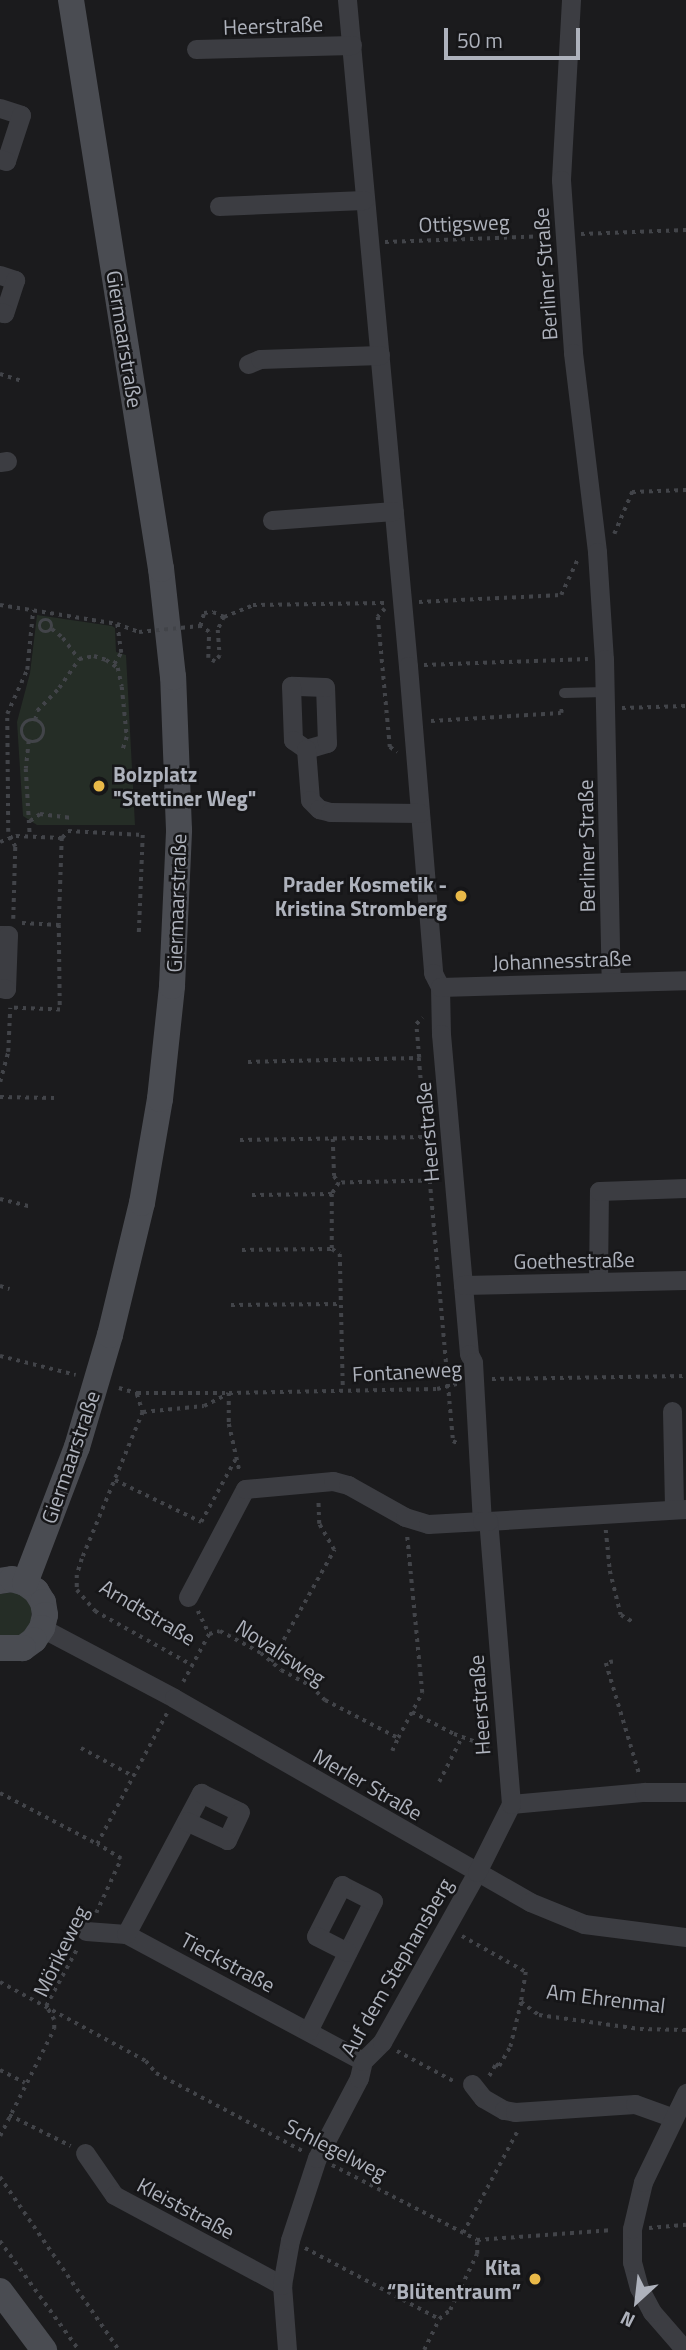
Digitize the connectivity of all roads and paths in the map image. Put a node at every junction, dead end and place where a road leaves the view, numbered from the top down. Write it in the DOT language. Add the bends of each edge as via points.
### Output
graph roads {
  1 [pos="71,0"];
  2 [pos="347,0"];
  3 [pos="571,0"];
  4 [pos="352,45"];
  5 [pos="195,50"];
  6 [pos="0,108"];
  7 [pos="0,159"];
  8 [pos="364,200"];
  9 [pos="219,206"];
  10 [pos="686,230"];
  11 [pos="564,236"];
  12 [pos="369,243"];
  13 [pos="0,275"];
  14 [pos="0,312"];
  15 [pos="380,355"];
  16 [pos="248,364"];
  17 [pos="0,374"];
  18 [pos="24,382"];
  19 [pos="686,490"];
  20 [pos="394,511"];
  21 [pos="272,520"];
  22 [pos="596,548"];
  23 [pos="397,603"];
  24 [pos="0,605"];
  25 [pos="33,610"];
  26 [pos="224,617"];
  27 [pos="117,624"];
  28 [pos="200,625"];
  29 [pos="52,629"];
  30 [pos="79,659"];
  31 [pos="604,659"];
  32 [pos="114,664"];
  33 [pos="408,666"];
  34 [pos="564,693"];
  35 [pos="605,700"];
  36 [pos="686,706"];
  37 [pos="0,714"];
  38 [pos="7,714"];
  39 [pos="35,720"];
  40 [pos="412,722"];
  41 [pos="29,741"];
  42 [pos="306,749"];
  43 [pos="122,751"];
  44 [pos="415,758"];
  45 [pos="420,813"];
  46 [pos="72,818"];
  47 [pos="30,821"];
  48 [pos="30,836"];
  49 [pos="62,838"];
  50 [pos="10,839"];
  51 [pos="0,842"];
  52 [pos="58,925"];
  53 [pos="6,929"];
  54 [pos="139,933"];
  55 [pos="686,980"];
  56 [pos="611,982"];
  57 [pos="440,987"];
  58 [pos="3,988"];
  59 [pos="10,1008"];
  60 [pos="429,1013"];
  61 [pos="419,1058"];
  62 [pos="248,1062"];
  63 [pos="0,1082"];
  64 [pos="0,1097"];
  65 [pos="54,1098"];
  66 [pos="426,1138"];
  67 [pos="333,1139"];
  68 [pos="240,1140"];
  69 [pos="430,1181"];
  70 [pos="339,1183"];
  71 [pos="686,1188"];
  72 [pos="332,1194"];
  73 [pos="252,1195"];
  74 [pos="0,1199"];
  75 [pos="31,1207"];
  76 [pos="332,1249"];
  77 [pos="242,1250"];
  78 [pos="686,1280"];
  79 [pos="598,1282"];
  80 [pos="463,1285"];
  81 [pos="0,1286"];
  82 [pos="10,1289"];
  83 [pos="341,1304"];
  84 [pos="231,1305"];
  85 [pos="0,1356"];
  86 [pos="76,1375"];
  87 [pos="686,1376"];
  88 [pos="475,1383"];
  89 [pos="448,1385"];
  90 [pos="119,1388"];
  91 [pos="343,1390"];
  92 [pos="137,1393"];
  93 [pos="229,1393"];
  94 [pos="671,1411"];
  95 [pos="143,1412"];
  96 [pos="478,1449"];
  97 [pos="235,1460"];
  98 [pos="115,1480"];
  99 [pos="317,1483"];
  100 [pos="244,1489"];
  101 [pos="680,1509"];
  102 [pos="605,1514"];
  103 [pos="405,1517"];
  104 [pos="485,1521"];
  105 [pos="12,1582"];
  106 [pos="188,1597"];
  107 [pos="633,1622"];
  108 [pos="42,1628"];
  109 [pos="209,1634"];
  110 [pos="3,1654"];
  111 [pos="271,1662"];
  112 [pos="613,1662"];
  113 [pos="192,1665"];
  114 [pos="174,1698"];
  115 [pos="412,1712"];
  116 [pos="462,1736"];
  117 [pos="398,1738"];
  118 [pos="81,1748"];
  119 [pos="392,1751"];
  120 [pos="506,1755"];
  121 [pos="133,1776"];
  122 [pos="439,1782"];
  123 [pos="645,1792"];
  124 [pos="686,1792"];
  125 [pos="0,1793"];
  126 [pos="511,1804"];
  127 [pos="186,1821"];
  128 [pos="97,1844"];
  129 [pos="477,1872"];
  130 [pos="447,1927"];
  131 [pos="86,1931"];
  132 [pos="126,1934"];
  133 [pos="686,1937"];
  134 [pos="347,1952"];
  135 [pos="0,1982"];
  136 [pos="521,2003"];
  137 [pos="46,2006"];
  138 [pos="686,2029"];
  139 [pos="308,2031"];
  140 [pos="382,2042"];
  141 [pos="363,2061"];
  142 [pos="496,2064"];
  143 [pos="0,2070"];
  144 [pos="25,2084"];
  145 [pos="472,2084"];
  146 [pos="686,2093"];
  147 [pos="528,2111"];
  148 [pos="9,2115"];
  149 [pos="674,2118"];
  150 [pos="0,2136"];
  151 [pos="85,2153"];
  152 [pos="317,2158"];
  153 [pos="0,2177"];
  154 [pos="686,2225"];
  155 [pos="632,2229"];
  156 [pos="463,2233"];
  157 [pos="290,2240"];
  158 [pos="477,2240"];
  159 [pos="0,2241"];
  160 [pos="282,2285"];
  161 [pos="0,2291"];
  162 [pos="439,2319"];
  163 [pos="679,2343"];
  164 [pos="44,2350"];
  165 [pos="79,2350"];
  166 [pos="120,2350"];
  167 [pos="287,2350"];
  168 [pos="424,2350"];
  1 -- 105 [label="main road, Giermaarstraße" via="160,569 173,677 179,830 173,986 142,1203 81,1435"];
  2 -- 4 [label="street, Heerstraße"];
  3 -- 11 [label="street, Berliner Straße" via="563,107"];
  4 -- 5 [label="street, Heerstraße"];
  4 -- 8 [label="street, Heerstraße"];
  6 -- 7 [label="street" via="21,115 6,161"];
  8 -- 9 [label="street"];
  8 -- 12 [label="street, Heerstraße"];
  10 -- 11 [label="path, Ottigsweg"];
  11 -- 12 [label="path, Ottigsweg"];
  11 -- 22 [label="street, Berliner Straße"];
  12 -- 15 [label="street, Heerstraße"];
  13 -- 14 [label="street" via="15,280 4,313"];
  15 -- 16 [label="street" via="260,359"];
  15 -- 20 [label="street, Heerstraße"];
  17 -- 18 [label="path"];
  19 -- 22 [label="path" via="632,492 610,542"];
  20 -- 21 [label="street"];
  20 -- 23 [label="street, Heerstraße"];
  22 -- 23 [label="path" via="580,555 561,595"];
  22 -- 31 [label="street, Berliner Straße"];
  23 -- 26 [label="path" via="253,605"];
  23 -- 33 [label="street, Heerstraße"];
  23 -- 44 [label="path" via="378,617 390,747 408,759"];
  24 -- 25 [label="path"];
  25 -- 27 [label="path"];
  25 -- 38 [label="path" via="27,670"];
  26 -- 28 [label="path" via="204,613"];
  26 -- 28 [label="path" via="215,662 208,658 209,632"];
  27 -- 28 [label="path, bridge" via="139,632"];
  27 -- 32 [label="path" via="121,653"];
  29 -- 30 [label="path"];
  30 -- 32 [label="path" via="94,656"];
  30 -- 39 [label="path" via="37,711"];
  31 -- 33 [label="path"];
  31 -- 35 [label="street, Berliner Straße"];
  32 -- 43 [label="path" via="120,675 127,727"];
  33 -- 40 [label="street, Heerstraße"];
  34 -- 35 [label="lane"];
  34 -- 40 [label="path" via="561,713"];
  35 -- 36 [label="path"];
  35 -- 56 [label="street, Berliner Straße"];
  37 -- 38 [label="path"];
  38 -- 50 [label="path"];
  39 -- 41 [label="path" via="23,727"];
  39 -- 41 [label="path" via="44,728 43,734"];
  40 -- 44 [label="street, Heerstraße"];
  41 -- 47 [label="path"];
  42 -- 45 [label="street" via="307,787 310,800 319,809"];
  44 -- 45 [label="street, Heerstraße"];
  45 -- 57 [label="street, Heerstraße" via="433,973"];
  46 -- 47 [label="path" via="40,814"];
  47 -- 48 [label="path"];
  48 -- 49 [label="path"];
  48 -- 50 [label="path"];
  49 -- 52 [label="path"];
  49 -- 54 [label="path" via="68,831 143,835"];
  50 -- 51 [label="path"];
  50 -- 53 [label="path" via="15,847"];
  52 -- 53 [label="path"];
  52 -- 59 [label="path" via="60,1010"];
  53 -- 58 [label="street"];
  55 -- 56 [label="street, Johannesstraße"];
  56 -- 57 [label="street, Johannesstraße"];
  57 -- 80 [label="street, Heerstraße"];
  58 -- 59 [label="path"];
  59 -- 63 [label="path" via="8,1052"];
  60 -- 61 [label="path, Heerstraße" via="416,1024"];
  61 -- 62 [label="path, Heerstraße"];
  61 -- 66 [label="path, Heerstraße"];
  64 -- 65 [label="path"];
  66 -- 67 [label="path, Heerstraße"];
  66 -- 69 [label="path, Heerstraße"];
  67 -- 68 [label="path, Heerstraße"];
  67 -- 70 [label="path" via="334,1176"];
  69 -- 70 [label="path"];
  69 -- 89 [label="path, Heerstraße"];
  70 -- 72 [label="path"];
  71 -- 79 [label="street" via="599,1191"];
  72 -- 73 [label="path"];
  72 -- 76 [label="path"];
  74 -- 75 [label="path"];
  76 -- 77 [label="path"];
  76 -- 83 [label="path" via="340,1254"];
  78 -- 79 [label="street, Goethestraße"];
  79 -- 80 [label="street, Goethestraße"];
  80 -- 88 [label="street, Heerstraße"];
  81 -- 82 [label="path"];
  83 -- 84 [label="path"];
  83 -- 91 [label="path"];
  85 -- 86 [label="path"];
  87 -- 88 [label="path, Fontaneweg"];
  88 -- 89 [label="path, Fontaneweg"];
  88 -- 96 [label="street, Heerstraße"];
  89 -- 91 [label="path, Fontaneweg"];
  89 -- 96 [label="path, Heerstraße" via="453,1441"];
  90 -- 92 [label="path, Fontaneweg"];
  91 -- 93 [label="path, Fontaneweg"];
  92 -- 93 [label="path, Fontaneweg"];
  92 -- 95 [label="path"];
  93 -- 95 [label="path" via="204,1406"];
  93 -- 97 [label="path"];
  94 -- 101 [label="street"];
  95 -- 98 [label="path, Arndtstraße"];
  96 -- 104 [label="street, Heerstraße"];
  97 -- 98 [label="path" via="201,1522"];
  97 -- 100 [label="path"];
  98 -- 113 [label="path, Arndtstraße" via="77,1575 77,1590 95,1611"];
  99 -- 100 [label="street"];
  99 -- 103 [label="street" via="348,1485"];
  99 -- 111 [label="path" via="319,1524 334,1550"];
  100 -- 106 [label="street, Arndtstraße"];
  101 -- 102 [label="street"];
  102 -- 104 [label="street"];
  102 -- 107 [label="path" via="610,1571 621,1615"];
  103 -- 104 [label="street" via="428,1524"];
  103 -- 115 [label="path" via="422,1693"];
  104 -- 120 [label="street, Heerstraße"];
  105 -- 108 [label="main road, Giermaarstraße" via="43,1602"];
  106 -- 109 [label="path"];
  108 -- 110 [label="main road" via="23,1648"];
  108 -- 114 [label="street, Merler Straße"];
  109 -- 111 [label="path, Novalisweg" via="220,1632"];
  109 -- 113 [label="path, Novalisweg"];
  111 -- 117 [label="path, Novalisweg" via="325,1700"];
  112 -- 123 [label="path" via="606,1663"];
  113 -- 114 [label="path, Novalisweg"];
  114 -- 121 [label="path"];
  114 -- 129 [label="street, Merler Straße"];
  115 -- 116 [label="path"];
  115 -- 117 [label="path"];
  116 -- 120 [label="path"];
  116 -- 122 [label="path"];
  117 -- 119 [label="path"];
  118 -- 121 [label="path"];
  120 -- 126 [label="street, Heerstraße"];
  121 -- 128 [label="path"];
  123 -- 124 [label="street"];
  123 -- 126 [label="street"];
  125 -- 128 [label="path, Mörikeweg"];
  126 -- 129 [label="street"];
  127 -- 132 [label="street"];
  128 -- 131 [label="path, Mörikeweg" via="117,1854 121,1866"];
  129 -- 130 [label="street, Auf dem Stephansberg"];
  129 -- 133 [label="street, Merler Straße" via="530,1902 584,1924"];
  130 -- 136 [label="path, Am Ehrenmal" via="526,1972"];
  130 -- 140 [label="street, Auf dem Stephansberg"];
  131 -- 132 [label="street, Tieckstraße"];
  131 -- 137 [label="path, Mörikeweg"];
  132 -- 139 [label="street, Tieckstraße"];
  134 -- 139 [label="street"];
  135 -- 137 [label="path, Schlegelweg"];
  136 -- 138 [label="path, Am Ehrenmal" via="539,2015 640,2029"];
  136 -- 142 [label="path" via="510,2047 499,2066"];
  137 -- 144 [label="path, Mörikeweg" via="54,2029"];
  137 -- 152 [label="path, Schlegelweg" via="146,2061 156,2073"];
  139 -- 141 [label="street, Tieckstraße"];
  140 -- 141 [label="street, Auf dem Stephansberg"];
  140 -- 145 [label="path" via="449,2081"];
  141 -- 152 [label="street, Auf dem Stephansberg" via="359,2078"];
  143 -- 144 [label="path"];
  144 -- 148 [label="path, Mörikeweg"];
  145 -- 147 [label="street" via="483,2098 504,2110"];
  146 -- 149 [label="street"];
  147 -- 149 [label="street" via="635,2104"];
  147 -- 156 [label="path"];
  148 -- 150 [label="path, Mörikeweg"];
  148 -- 151 [label="path"];
  149 -- 155 [label="street" via="643,2182"];
  151 -- 160 [label="street, Kleiststraße" via="114,2195"];
  152 -- 156 [label="path, Schlegelweg"];
  152 -- 157 [label="street, Auf dem Stephansberg"];
  153 -- 166 [label="path"];
  154 -- 155 [label="path"];
  155 -- 158 [label="path"];
  155 -- 163 [label="street" via="632,2262 639,2288 652,2312"];
  156 -- 158 [label="path, Schlegelweg"];
  157 -- 160 [label="street, Auf dem Stephansberg"];
  157 -- 162 [label="path"];
  158 -- 162 [label="path" via="477,2255 450,2310"];
  159 -- 165 [label="path"];
  160 -- 167 [label="street, Auf dem Stephansberg"];
  161 -- 164 [label="main road"];
  162 -- 168 [label="path"];
}
